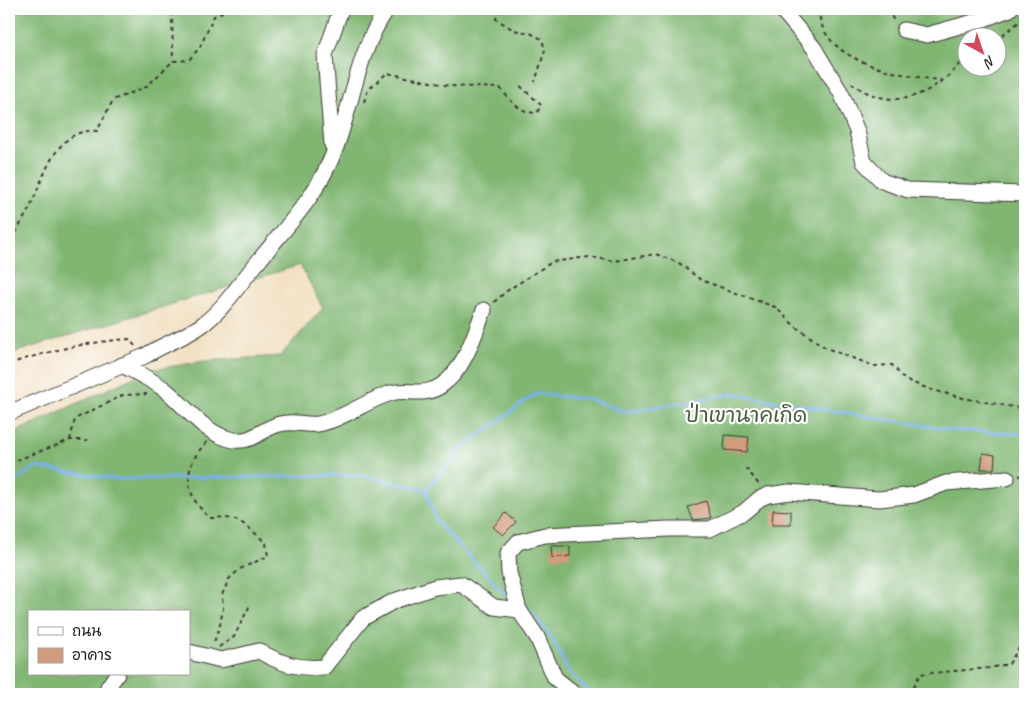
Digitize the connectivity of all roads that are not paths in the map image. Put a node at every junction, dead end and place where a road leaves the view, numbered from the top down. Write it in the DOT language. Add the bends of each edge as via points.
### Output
graph roads {
  1 [pos="341,9"];
  2 [pos="387,9"];
  3 [pos="781,9"];
  4 [pos="1010,9"];
  5 [pos="904,30"];
  6 [pos="332,145"];
  7 [pos="1025,194"];
  8 [pos="484,310"];
  9 [pos="122,365"];
  10 [pos="9,413"];
  11 [pos="1007,478"];
  12 [pos="519,610"];
  13 [pos="190,652"];
  14 [pos="117,676"];
  15 [pos="108,694"];
  16 [pos="575,694"];
  1 -- 6 [label="street" via="325,55"];
  2 -- 9 [label="street" via="378,22 354,83 335,149 320,183 302,211 260,258 218,313 185,335"];
  3 -- 7 [label="street" via="814,48 833,80 856,131 864,162 882,181 908,190"];
  4 -- 5 [label="street" via="927,35"];
  8 -- 9 [label="street" via="462,362 441,386 422,394 393,392 341,416 316,424 296,421 278,424 256,437 236,440 215,434 167,391"];
  9 -- 10 [label="street"];
  11 -- 12 [label="street" via="946,483 914,495 879,499 790,492 758,499 744,512 710,529 545,535 518,542 508,553 509,573"];
  12 -- 13 [label="street" via="494,607 462,584 435,586 363,618 324,667 305,669 281,664 259,651 222,660"];
  12 -- 16 [label="street" via="537,638 555,678"];
  14 -- 15 [label="street" via="108,688"];
}
